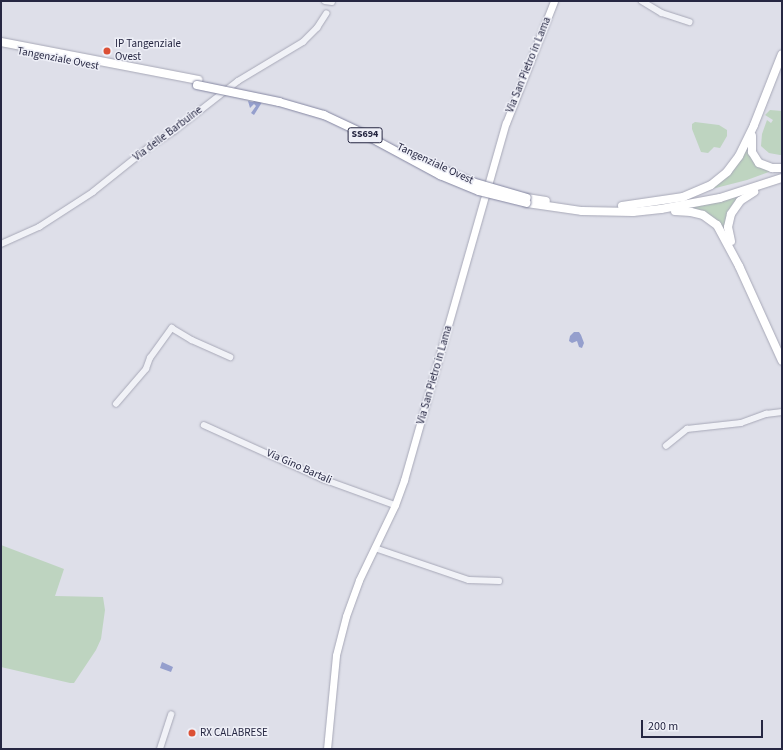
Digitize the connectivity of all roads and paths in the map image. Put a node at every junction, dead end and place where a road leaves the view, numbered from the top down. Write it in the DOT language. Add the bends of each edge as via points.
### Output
graph roads {
  1 [pos="325,1"];
  2 [pos="554,1"];
  3 [pos="642,1"];
  4 [pos="332,2"];
  5 [pos="326,14"];
  6 [pos="690,22"];
  7 [pos="1,42"];
  8 [pos="1,48"];
  9 [pos="782,54"];
  10 [pos="197,83"];
  11 [pos="754,125"];
  12 [pos="782,168"];
  13 [pos="782,173"];
  14 [pos="782,180"];
  15 [pos="527,200"];
  16 [pos="622,206"];
  17 [pos="633,212"];
  18 [pos="1,244"];
  19 [pos="739,266"];
  20 [pos="230,357"];
  21 [pos="782,361"];
  22 [pos="116,404"];
  23 [pos="782,412"];
  24 [pos="204,425"];
  25 [pos="666,446"];
  26 [pos="395,505"];
  27 [pos="375,548"];
  28 [pos="499,581"];
  29 [pos="171,715"];
  30 [pos="160,749"];
  31 [pos="327,749"];
  1 -- 4 [label="street"];
  2 -- 26 [label="main road, Via San Pietro in Lama" via="506,123 412,454"];
  3 -- 6 [label="street" via="662,13"];
  5 -- 18 [label="street, Via delle Barbuine" via="303,42 238,82 148,148 99,188 39,227"];
  7 -- 10 [label="highway, Tangenziale Ovest / SS694"];
  8 -- 10 [label="highway, Tangenziale Ovest / SS694"];
  9 -- 11 [label="highway"];
  10 -- 15 [label="highway, Tangenziale Ovest / SS694, bridge" via="273,95 316,107 355,124 446,172"];
  11 -- 12 [label="highway" via="751,147 755,158 766,167"];
  11 -- 16 [label="highway" via="734,163 711,185 683,198"];
  13 -- 16 [label="highway, Tangenziale Ovest / SS694" via="709,196 670,203"];
  14 -- 17 [label="highway, Tangenziale Ovest / SS694" via="706,202"];
  14 -- 19 [label="highway" via="749,194 731,214 728,232"];
  15 -- 16 [label="highway, Tangenziale Ovest / SS694"];
  15 -- 17 [label="highway, Tangenziale Ovest / SS694" via="582,211"];
  17 -- 19 [label="highway" via="684,211 703,215 717,225"];
  19 -- 21 [label="highway"];
  20 -- 22 [label="street" via="172,328 150,358 146,369"];
  23 -- 25 [label="street" via="766,414 741,423 687,429"];
  24 -- 26 [label="street, Via Gino Bartali" via="323,479"];
  26 -- 27 [label="main road, Via San Pietro in Lama"];
  27 -- 28 [label="street" via="469,580"];
  27 -- 31 [label="main road, Via San Pietro in Lama" via="352,597 340,636"];
  29 -- 30 [label="street"];
}
